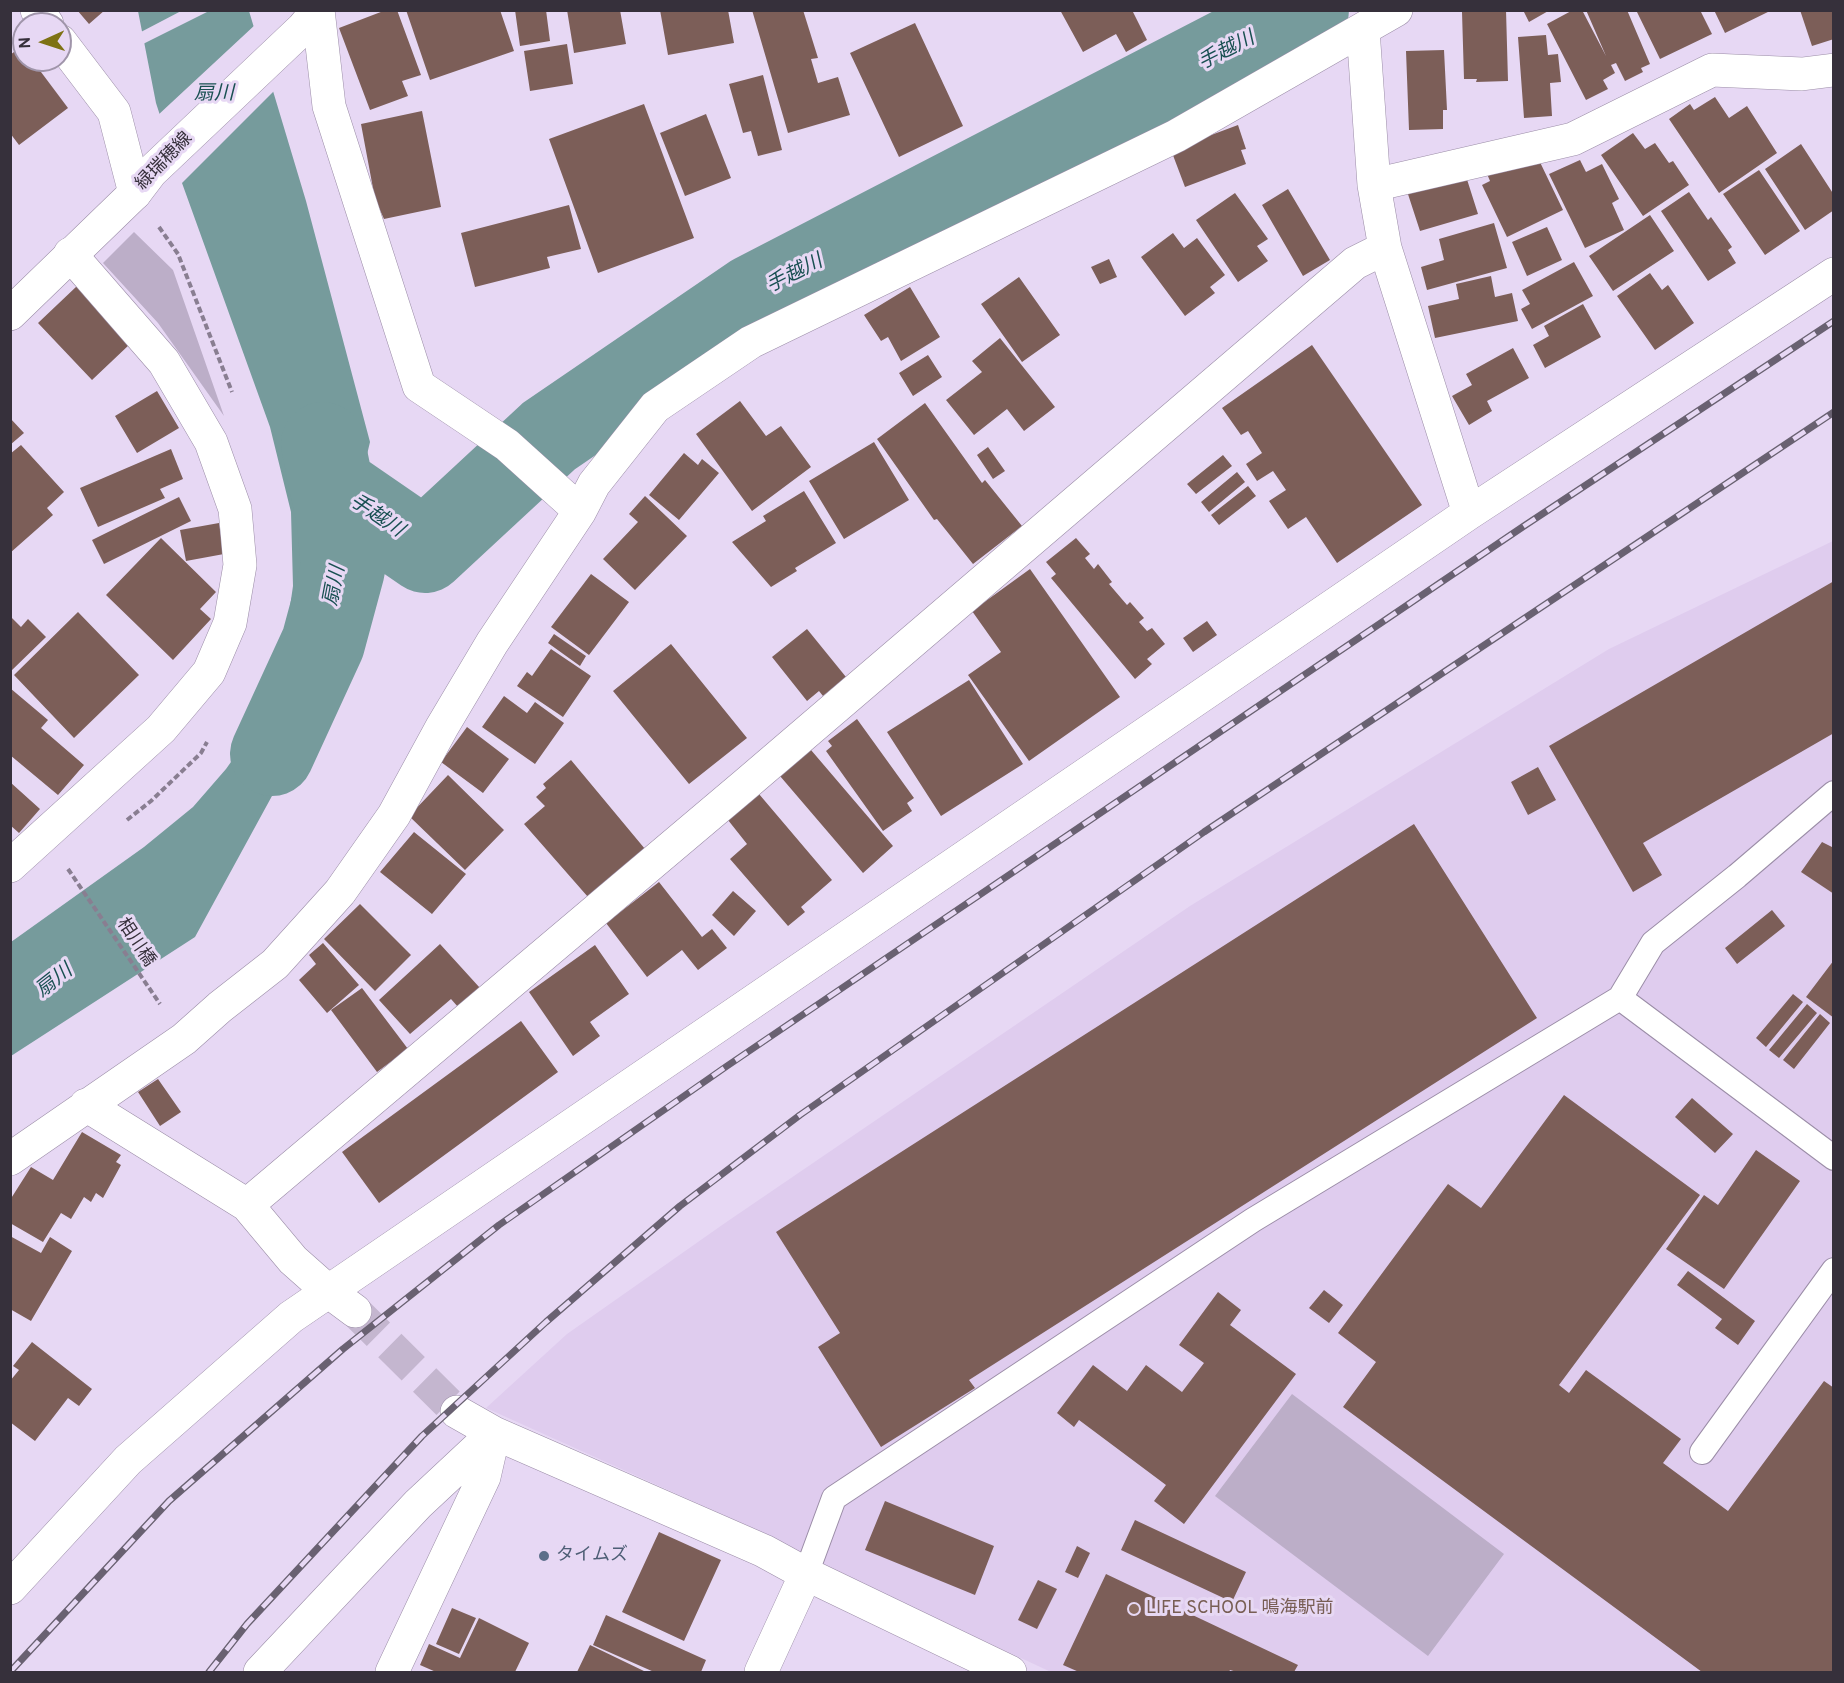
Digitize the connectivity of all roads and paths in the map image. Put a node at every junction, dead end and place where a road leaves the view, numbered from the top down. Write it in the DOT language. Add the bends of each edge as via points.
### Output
graph roads {
  1 [pos="1396,10"];
  2 [pos="313,16"];
  3 [pos="1363,30"];
  4 [pos="72,57"];
  5 [pos="1833,70"];
  6 [pos="143,183"];
  7 [pos="1374,185"];
  8 [pos="1385,249"];
  9 [pos="70,254"];
  10 [pos="1833,274"];
  11 [pos="10,314"];
  12 [pos="234,397"];
  13 [pos="571,503"];
  14 [pos="1469,513"];
  15 [pos="213,733"];
  16 [pos="1833,793"];
  17 [pos="123,823"];
  18 [pos="10,866"];
  19 [pos="73,875"];
  20 [pos="1620,998"];
  21 [pos="162,1007"];
  22 [pos="86,1105"];
  23 [pos="1833,1158"];
  24 [pos="10,1160"];
  25 [pos="248,1205"];
  26 [pos="1833,1270"];
  27 [pos="328,1291"];
  28 [pos="355,1311"];
  29 [pos="457,1412"];
  30 [pos="494,1433"];
  31 [pos="1701,1452"];
  32 [pos="806,1575"];
  33 [pos="10,1587"];
  34 [pos="260,1672"];
  35 [pos="392,1672"];
  36 [pos="761,1672"];
  37 [pos="1010,1672"];
  1 -- 3 [label="street"];
  2 -- 6 [label="street, 緑瑞穂線"];
  2 -- 13 [label="street" via="330,106 419,386 507,445"];
  3 -- 7 [label="street"];
  3 -- 13 [label="street" via="1176,136 751,342 655,407 594,484"];
  4 -- 6 [label="street" via="114,112"];
  5 -- 7 [label="street" via="1802,74 1712,70 1573,139"];
  6 -- 9 [label="street, 緑瑞穂線"];
  6 -- 12 [label="path" via="178,254"];
  7 -- 8 [label="street"];
  8 -- 14 [label="street"];
  8 -- 25 [label="street" via="1355,263"];
  9 -- 11 [label="street, 緑瑞穂線"];
  9 -- 18 [label="street" via="164,362 211,442 235,509 240,565 230,623 209,672 161,729"];
  10 -- 14 [label="street"];
  13 -- 22 [label="street" via="394,815 340,892 275,964 184,1039"];
  14 -- 27 [label="street"];
  15 -- 17 [label="path" via="201,753"];
  16 -- 20 [label="lane" via="1653,943"];
  19 -- 21 [label="path, 相川橋"];
  20 -- 23 [label="lane"];
  20 -- 32 [label="lane" via="1254,1220 834,1498"];
  22 -- 24 [label="street"];
  22 -- 25 [label="street"];
  25 -- 27 [label="street" via="293,1260"];
  26 -- 31 [label="lane"];
  27 -- 28 [label="street"];
  27 -- 33 [label="street" via="291,1317 128,1460"];
  29 -- 30 [label="street"];
  30 -- 32 [label="street" via="764,1551"];
  30 -- 34 [label="street" via="418,1504"];
  30 -- 35 [label="street" via="484,1477"];
  32 -- 36 [label="street"];
  32 -- 37 [label="street"];
}
